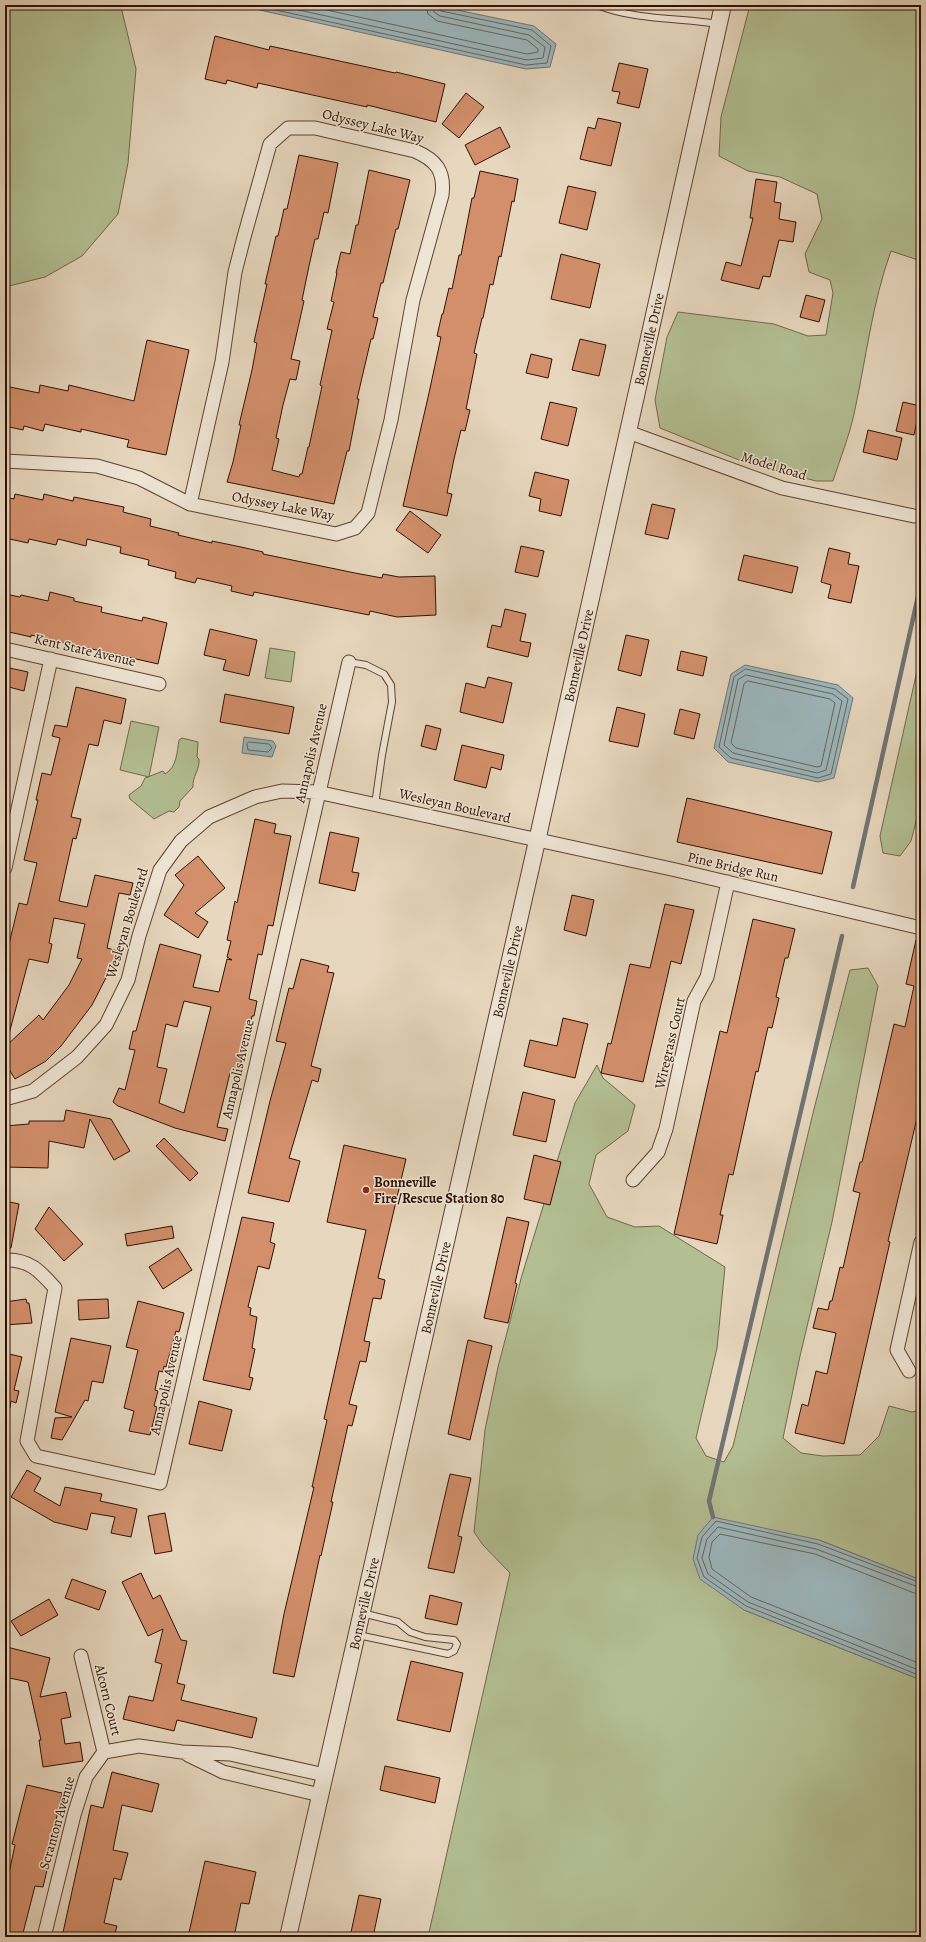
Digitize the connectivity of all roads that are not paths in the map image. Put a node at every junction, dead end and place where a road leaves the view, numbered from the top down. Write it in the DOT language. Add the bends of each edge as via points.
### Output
graph roads {
  1 [pos="597,5"];
  2 [pos="723,5"];
  3 [pos="719,24"];
  4 [pos="628,432"];
  5 [pos="5,461"];
  6 [pos="190,504"];
  7 [pos="914,516"];
  8 [pos="5,649"];
  9 [pos="51,658"];
  10 [pos="349,662"];
  11 [pos="159,684"];
  12 [pos="317,792"];
  13 [pos="375,805"];
  14 [pos="537,841"];
  15 [pos="5,868"];
  16 [pos="728,882"];
  17 [pos="921,928"];
  18 [pos="5,1100"];
  19 [pos="633,1180"];
  20 [pos="921,1242"];
  21 [pos="5,1260"];
  22 [pos="909,1372"];
  23 [pos="362,1613"];
  24 [pos="356,1635"];
  25 [pos="81,1656"];
  26 [pos="104,1752"];
  27 [pos="182,1752"];
  28 [pos="325,1775"];
  29 [pos="320,1795"];
  30 [pos="44,1937"];
  31 [pos="288,1937"];
  1 -- 3 [label="lane" via="640,15"];
  2 -- 3 [label="street, Bonneville Drive"];
  3 -- 4 [label="street, Bonneville Drive"];
  4 -- 7 [label="street, Model Road" via="782,488"];
  4 -- 14 [label="street, Bonneville Drive"];
  5 -- 6 [label="street, Odyssey Lake Way" via="97,466 139,478"];
  6 -- 6 [label="street, Odyssey Lake Way" via="336,534 355,528 368,513 391,420 413,300 442,195 443,184 440,174 436,164 428,157 415,151 315,128 288,128 270,144 235,272 222,362"];
  8 -- 9 [label="street, Kent State Avenue"];
  9 -- 11 [label="street, Kent State Avenue"];
  9 -- 15 [label="street"];
  10 -- 12 [label="street, Annapolis Avenue"];
  10 -- 13 [label="lane" via="366,665 384,674 391,685 392,702"];
  12 -- 13 [label="street, Wesleyan Boulevard"];
  12 -- 18 [label="street, Wesleyan Boulevard" via="282,791 255,797 209,817 180,841 160,870 128,980 106,1025 77,1056 33,1091"];
  12 -- 21 [label="street, Annapolis Avenue" via="160,1483 36,1456 27,1441 54,1288 41,1272 19,1259"];
  13 -- 14 [label="street, Wesleyan Boulevard"];
  14 -- 16 [label="street, Pine Bridge Run"];
  14 -- 23 [label="street, Bonneville Drive"];
  16 -- 17 [label="street, Pine Bridge Run"];
  16 -- 19 [label="street, Wiregrass Court" via="707,977 694,1001 666,1129 658,1152"];
  20 -- 22 [label="street" via="897,1350"];
  23 -- 24 [label="street, Bonneville Drive"];
  23 -- 24 [label="lane" via="398,1622 410,1632 425,1637 454,1640 457,1644 454,1651 448,1654"];
  24 -- 28 [label="street, Bonneville Drive"];
  25 -- 26 [label="street, Alcorn Court"];
  26 -- 27 [label="street" via="139,1746"];
  26 -- 30 [label="street, Scranton Avenue" via="86,1777"];
  27 -- 28 [label="street" via="230,1754"];
  27 -- 29 [label="street" via="223,1772"];
  28 -- 29 [label="street, Bonneville Drive"];
  29 -- 31 [label="street, Bonneville Drive"];
}
